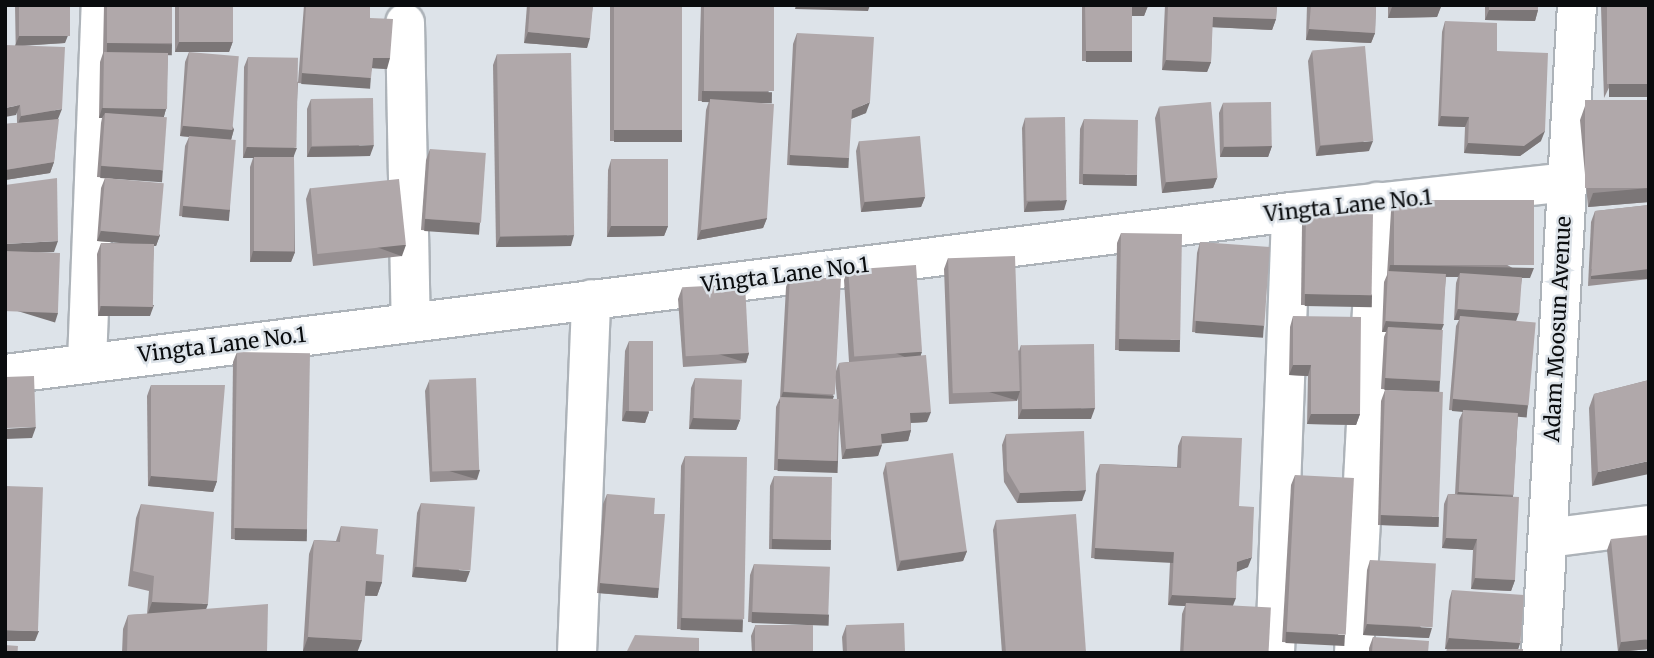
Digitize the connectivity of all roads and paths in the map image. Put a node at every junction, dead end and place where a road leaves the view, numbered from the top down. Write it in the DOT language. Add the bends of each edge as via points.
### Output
graph roads {
  1 [pos="101,5"];
  2 [pos="1577,5"];
  3 [pos="405,23"];
  4 [pos="1566,182"];
  5 [pos="1378,202"];
  6 [pos="1291,212"];
  7 [pos="592,299"];
  8 [pos="411,322"];
  9 [pos="87,362"];
  10 [pos="5,374"];
  11 [pos="1649,525"];
  12 [pos="1548,538"];
  13 [pos="577,653"];
  14 [pos="1275,653"];
  15 [pos="1354,653"];
  16 [pos="1541,653"];
  1 -- 9 [label="street"];
  2 -- 4 [label="street, Adam Moosun Avenue"];
  3 -- 8 [label="street"];
  4 -- 5 [label="street, Vingta Lane No.1"];
  4 -- 12 [label="street, Adam Moosun Avenue"];
  5 -- 6 [label="street, Vingta Lane No.1"];
  5 -- 15 [label="street"];
  6 -- 7 [label="street, Vingta Lane No.1"];
  6 -- 14 [label="street"];
  7 -- 8 [label="street, Vingta Lane No.1"];
  7 -- 13 [label="street"];
  8 -- 9 [label="street, Vingta Lane No.1"];
  9 -- 10 [label="street, Vingta Lane No.1"];
  11 -- 12 [label="street"];
  12 -- 16 [label="street, Adam Moosun Avenue"];
}
